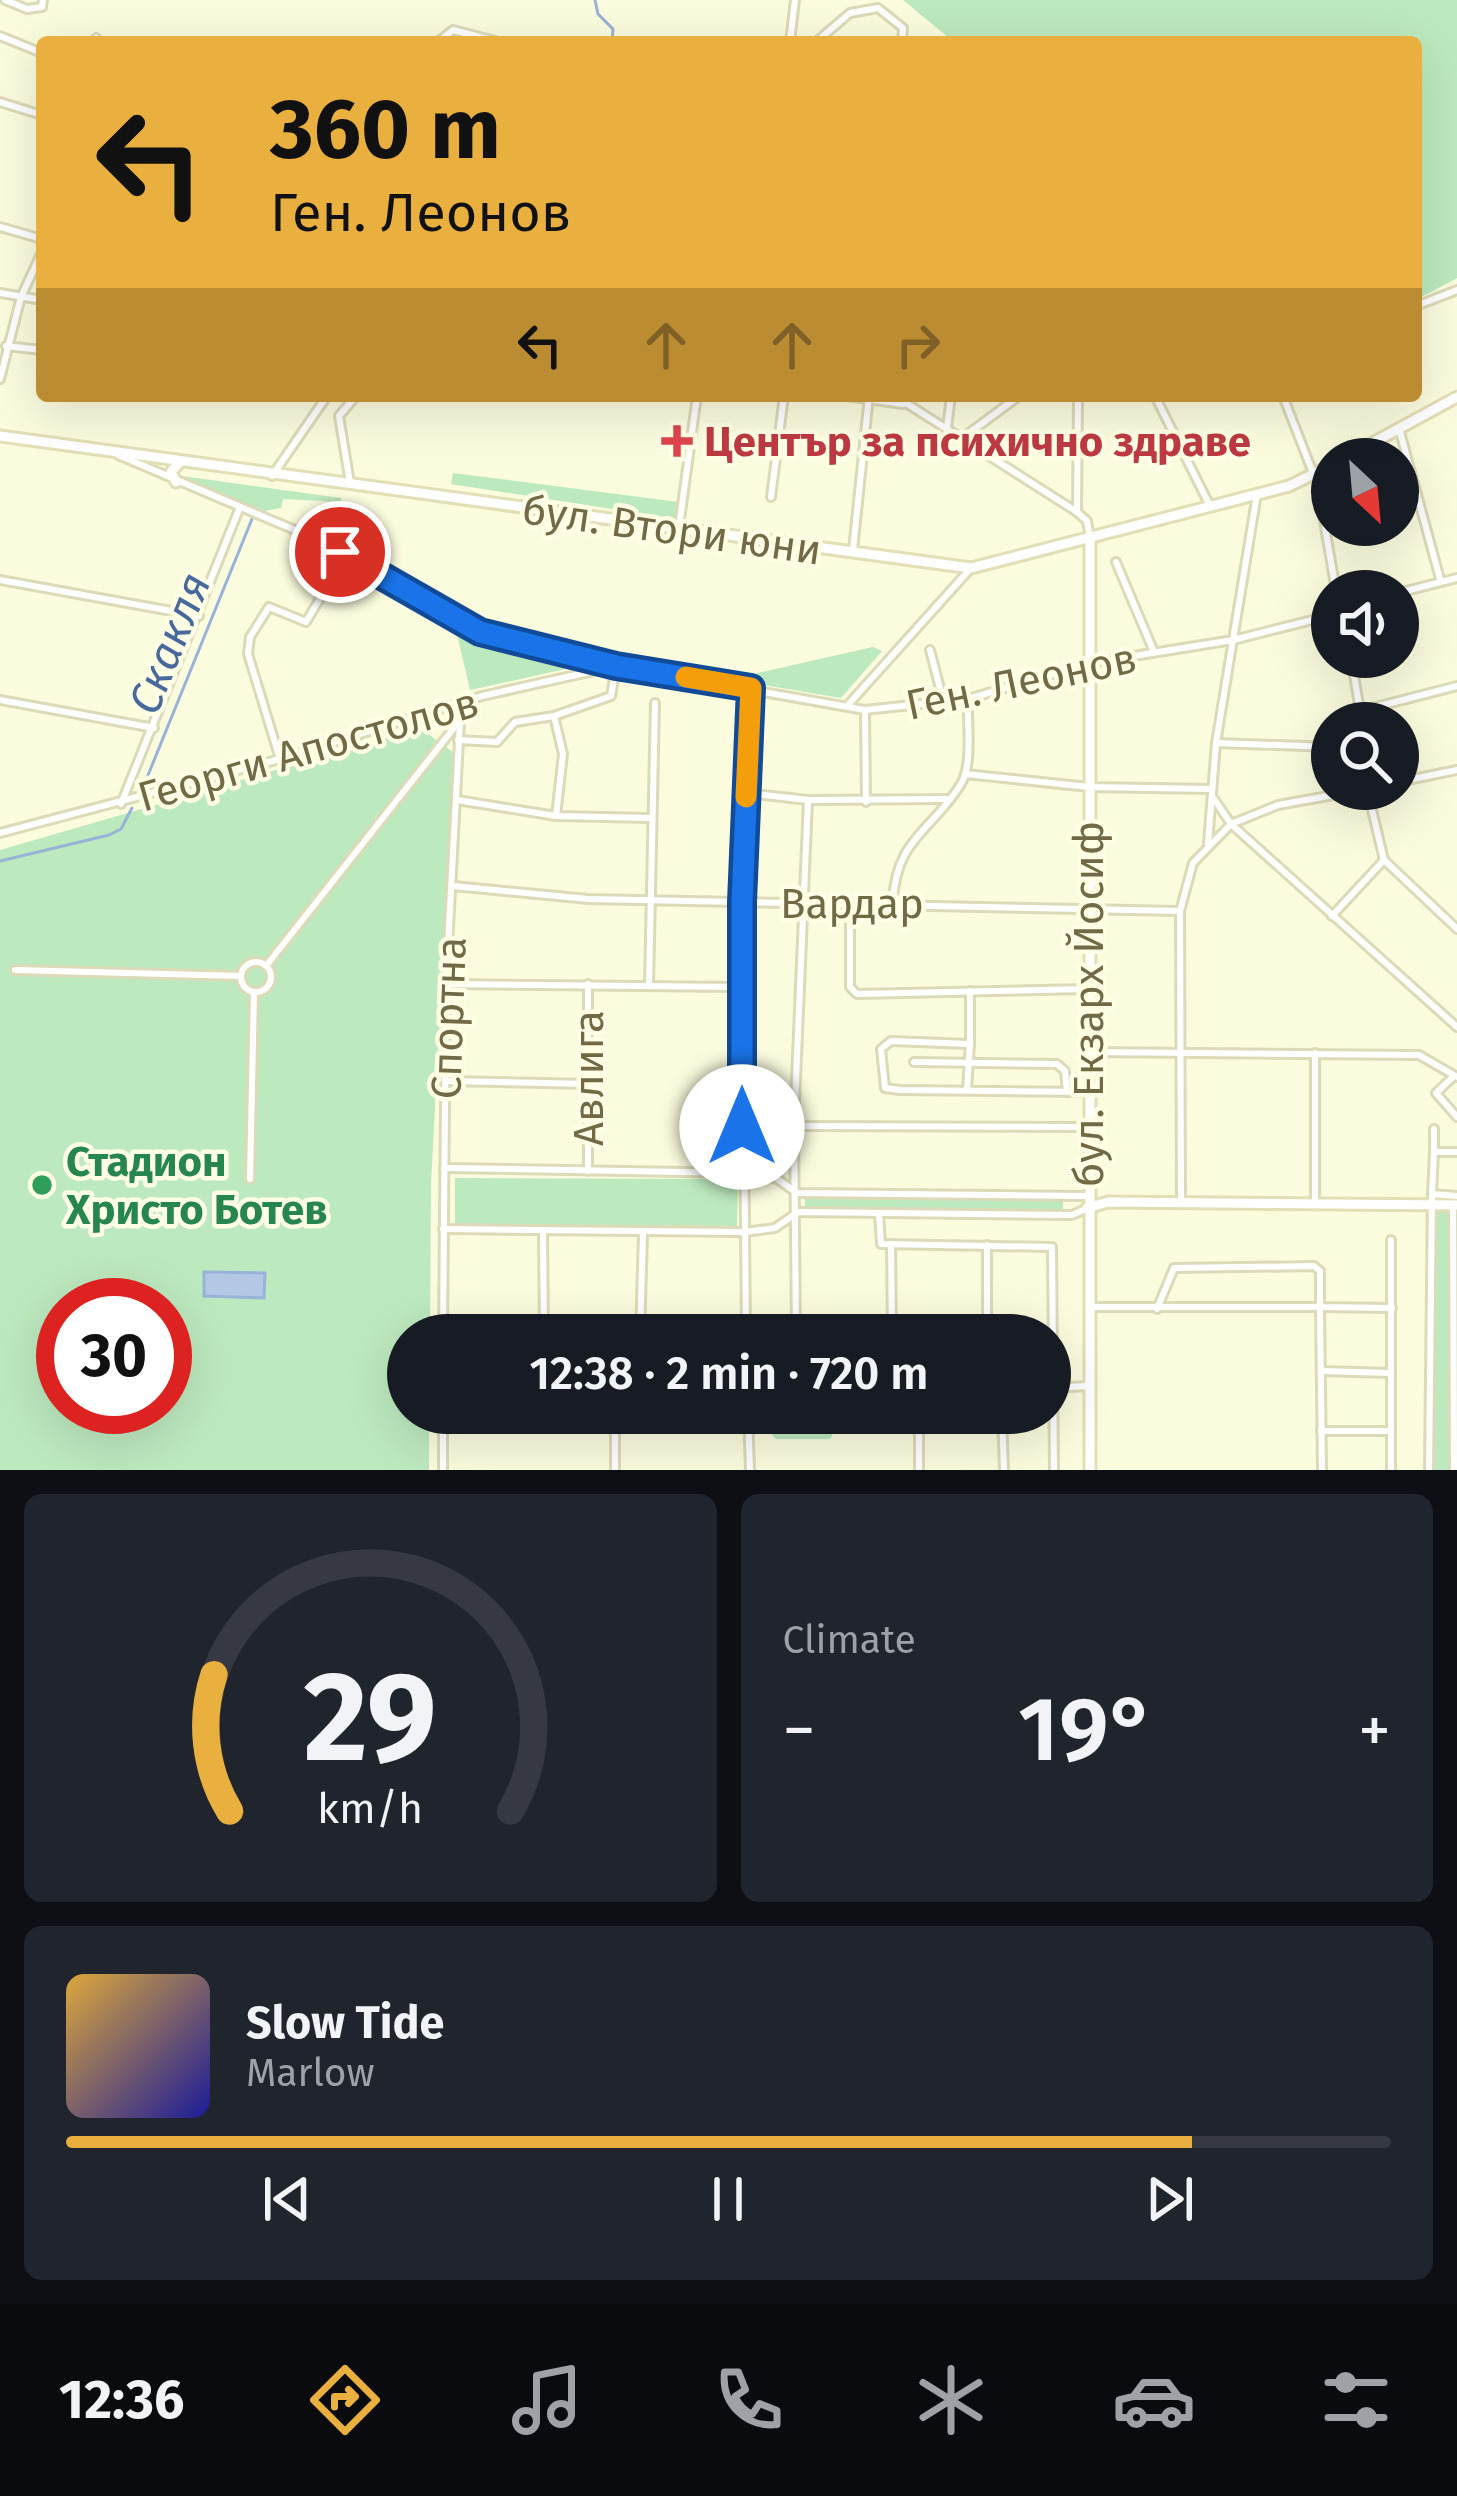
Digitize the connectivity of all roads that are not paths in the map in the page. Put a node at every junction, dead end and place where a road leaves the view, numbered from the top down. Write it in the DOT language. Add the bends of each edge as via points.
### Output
graph roads {
  1 [pos="5,0"];
  2 [pos="44,0"];
  3 [pos="795,0"];
  4 [pos="0,36"];
  5 [pos="446,36"];
  6 [pos="476,36"];
  7 [pos="791,36"];
  8 [pos="823,36"];
  9 [pos="902,36"];
  10 [pos="36,51"];
  11 [pos="0,102"];
  12 [pos="36,113"];
  13 [pos="0,227"];
  14 [pos="36,237"];
  15 [pos="36,264"];
  16 [pos="1457,290"];
  17 [pos="0,293"];
  18 [pos="20,297"];
  19 [pos="36,299"];
  20 [pos="1422,304"];
  21 [pos="6,346"];
  22 [pos="36,349"];
  23 [pos="0,380"];
  24 [pos="1457,397"];
  25 [pos="323,402"];
  26 [pos="351,402"];
  27 [pos="696,402"];
  28 [pos="783,402"];
  29 [pos="868,402"];
  30 [pos="891,402"];
  31 [pos="904,402"];
  32 [pos="950,402"];
  33 [pos="1010,402"];
  34 [pos="1078,402"];
  35 [pos="1158,402"];
  36 [pos="1285,402"];
  37 [pos="909,405"];
  38 [pos="1399,428"];
  39 [pos="947,430"];
  40 [pos="0,436"];
  41 [pos="1381,438"];
  42 [pos="962,439"];
  43 [pos="109,451"];
  44 [pos="180,462"];
  45 [pos="1311,467"];
  46 [pos="272,476"];
  47 [pos="1311,476"];
  48 [pos="176,482"];
  49 [pos="350,486"];
  50 [pos="1257,494"];
  51 [pos="771,497"];
  52 [pos="1210,506"];
  53 [pos="240,507"];
  54 [pos="1077,512"];
  55 [pos="678,530"];
  56 [pos="1090,538"];
  57 [pos="853,554"];
  58 [pos="346,555"];
  59 [pos="1116,562"];
  60 [pos="971,568"];
  61 [pos="1457,578"];
  62 [pos="1440,579"];
  63 [pos="0,580"];
  64 [pos="1419,586"];
  65 [pos="199,616"];
  66 [pos="1311,620"];
  67 [pos="1233,640"];
  68 [pos="930,650"];
  69 [pos="1154,652"];
  70 [pos="1090,663"];
  71 [pos="616,666"];
  72 [pos="1457,686"];
  73 [pos="751,688"];
  74 [pos="968,699"];
  75 [pos="0,700"];
  76 [pos="461,702"];
  77 [pos="1395,702"];
  78 [pos="655,703"];
  79 [pos="944,704"];
  80 [pos="847,706"];
  81 [pos="865,710"];
  82 [pos="554,716"];
  83 [pos="459,721"];
  84 [pos="154,728"];
  85 [pos="458,740"];
  86 [pos="1216,743"];
  87 [pos="1311,746"];
  88 [pos="280,759"];
  89 [pos="1457,770"];
  90 [pos="964,774"];
  91 [pos="1419,778"];
  92 [pos="1089,787"];
  93 [pos="1212,792"];
  94 [pos="746,793"];
  95 [pos="947,799"];
  96 [pos="1311,799"];
  97 [pos="457,800"];
  98 [pos="808,800"];
  99 [pos="866,802"];
  100 [pos="121,804"];
  101 [pos="1372,810"];
  102 [pos="556,816"];
  103 [pos="652,818"];
  104 [pos="1231,824"];
  105 [pos="0,833"];
  106 [pos="1208,847"];
  107 [pos="1384,860"];
  108 [pos="453,886"];
  109 [pos="651,901"];
  110 [pos="742,902"];
  111 [pos="803,903"];
  112 [pos="850,903"];
  113 [pos="892,903"];
  114 [pos="1088,907"];
  115 [pos="1180,910"];
  116 [pos="1332,916"];
  117 [pos="1457,928"];
  118 [pos="266,966"];
  119 [pos="15,970"];
  120 [pos="241,976"];
  121 [pos="446,984"];
  122 [pos="588,984"];
  123 [pos="649,986"];
  124 [pos="742,987"];
  125 [pos="1088,989"];
  126 [pos="970,991"];
  127 [pos="254,992"];
  128 [pos="1457,1027"];
  129 [pos="970,1044"];
  130 [pos="1182,1051"];
  131 [pos="1088,1052"];
  132 [pos="1315,1053"];
  133 [pos="914,1062"];
  134 [pos="970,1064"];
  135 [pos="1456,1075"];
  136 [pos="446,1081"];
  137 [pos="589,1084"];
  138 [pos="967,1090"];
  139 [pos="1067,1092"];
  140 [pos="1088,1092"];
  141 [pos="1457,1117"];
  142 [pos="794,1126"];
  143 [pos="1088,1126"];
  144 [pos="1434,1129"];
  145 [pos="1434,1152"];
  146 [pos="1457,1153"];
  147 [pos="444,1168"];
  148 [pos="588,1172"];
  149 [pos="742,1173"];
  150 [pos="250,1179"];
  151 [pos="794,1189"];
  152 [pos="1433,1199"];
  153 [pos="1087,1202"];
  154 [pos="1181,1202"];
  155 [pos="1456,1202"];
  156 [pos="1315,1204"];
  157 [pos="879,1213"];
  158 [pos="794,1217"];
  159 [pos="443,1228"];
  160 [pos="543,1232"];
  161 [pos="744,1232"];
  162 [pos="643,1235"];
  163 [pos="1391,1240"];
  164 [pos="891,1244"];
  165 [pos="987,1245"];
  166 [pos="1088,1307"];
  167 [pos="1320,1307"];
  168 [pos="1391,1308"];
  169 [pos="1157,1309"];
  170 [pos="443,1314"];
  171 [pos="544,1314"];
  172 [pos="641,1314"];
  173 [pos="746,1314"];
  174 [pos="796,1314"];
  175 [pos="892,1314"];
  176 [pos="987,1314"];
  177 [pos="1052,1314"];
  178 [pos="1321,1371"];
  179 [pos="1391,1372"];
  180 [pos="1089,1386"];
  181 [pos="1071,1387"];
  182 [pos="1321,1431"];
  183 [pos="1390,1431"];
  184 [pos="443,1434"];
  185 [pos="615,1434"];
  186 [pos="748,1434"];
  187 [pos="919,1434"];
  188 [pos="1003,1434"];
  189 [pos="1053,1434"];
  190 [pos="443,1470"];
  191 [pos="615,1470"];
  192 [pos="749,1470"];
  193 [pos="919,1470"];
  194 [pos="1004,1470"];
  195 [pos="1054,1470"];
  196 [pos="1090,1470"];
  197 [pos="1322,1470"];
  198 [pos="1390,1470"];
  199 [pos="1429,1470"];
  200 [pos="1454,1470"];
  1 -- 2 [label="street" via="28,9"];
  3 -- 7 [label="street"];
  4 -- 10 [label="street"];
  5 -- 6 [label="street"];
  8 -- 9 [label="street" via="850,13 878,8"];
  11 -- 12 [label="street"];
  13 -- 14 [label="street"];
  15 -- 18 [label="street"];
  16 -- 20 [label="street"];
  17 -- 18 [label="street"];
  18 -- 19 [label="street"];
  18 -- 21 [label="street"];
  21 -- 22 [label="street"];
  21 -- 23 [label="street"];
  24 -- 38 [label="street"];
  25 -- 46 [label="street"];
  26 -- 49 [label="street" via="339,416"];
  27 -- 55 [label="street"];
  28 -- 51 [label="street"];
  29 -- 57 [label="street"];
  30 -- 37 [label="street"];
  31 -- 37 [label="street"];
  32 -- 39 [label="street"];
  33 -- 42 [label="street"];
  34 -- 54 [label="street"];
  35 -- 52 [label="street"];
  36 -- 45 [label="street"];
  37 -- 39 [label="street"];
  38 -- 41 [label="street"];
  38 -- 62 [label="street"];
  39 -- 42 [label="street"];
  40 -- 43 [label="street, бул. Втори юни"];
  42 -- 54 [label="street"];
  43 -- 44 [label="street, бул. Втори юни"];
  43 -- 48 [label="street, Ген. Леонов"];
  44 -- 46 [label="street, бул. Втори юни"];
  44 -- 48 [label="street" via="171,472"];
  46 -- 49 [label="street, бул. Втори юни"];
  47 -- 50 [label="street, бул. Втори юни"];
  48 -- 53 [label="street, Ген. Леонов"];
  49 -- 55 [label="street, бул. Втори юни"];
  50 -- 52 [label="street, бул. Втори юни"];
  50 -- 67 [label="street"];
  52 -- 56 [label="street, бул. Втори юни"];
  53 -- 58 [label="street, Ген. Леонов"];
  53 -- 65 [label="street"];
  54 -- 56 [label="street"];
  55 -- 57 [label="street, бул. Втори юни"];
  56 -- 60 [label="street, бул. Втори юни"];
  56 -- 70 [label="street, бул. Екзарх Йосиф"];
  57 -- 60 [label="street, бул. Втори юни"];
  58 -- 71 [label="street, Ген. Леонов" via="480,632"];
  58 -- 88 [label="street" via="306,622 269,607 250,637 248,654"];
  59 -- 69 [label="street"];
  60 -- 80 [label="street"];
  61 -- 62 [label="street"];
  62 -- 64 [label="street"];
  63 -- 65 [label="street"];
  65 -- 84 [label="street"];
  66 -- 67 [label="street, Ген. Леонов"];
  67 -- 69 [label="street, Ген. Леонов"];
  67 -- 86 [label="street"];
  68 -- 79 [label="street"];
  69 -- 70 [label="street, Ген. Леонов"];
  70 -- 74 [label="street, Ген. Леонов"];
  70 -- 92 [label="street, бул. Екзарх Йосиф"];
  71 -- 73 [label="street, Ген. Леонов"];
  71 -- 76 [label="street, Георги Апостолов"];
  71 -- 82 [label="street" via="611,696"];
  72 -- 77 [label="street"];
  73 -- 80 [label="street, Ген. Леонов"];
  73 -- 94 [label="street"];
  74 -- 79 [label="street, Ген. Леонов"];
  74 -- 90 [label="street"];
  75 -- 84 [label="street"];
  76 -- 83 [label="street, Спортна"];
  76 -- 88 [label="street, Георги Апостолов"];
  78 -- 103 [label="street"];
  79 -- 81 [label="street, Ген. Леонов"];
  80 -- 81 [label="street, Ген. Леонов"];
  81 -- 99 [label="street"];
  82 -- 85 [label="street" via="507,726 496,742"];
  82 -- 102 [label="street" via="563,754"];
  83 -- 85 [label="street, Спортна"];
  83 -- 118 [label="street"];
  84 -- 100 [label="street"];
  85 -- 97 [label="street, Спортна"];
  86 -- 87 [label="street"];
  86 -- 93 [label="street"];
  88 -- 100 [label="street, Георги Апостолов"];
  89 -- 91 [label="street"];
  90 -- 92 [label="street"];
  90 -- 95 [label="street"];
  92 -- 93 [label="street"];
  92 -- 114 [label="street, бул. Екзарх Йосиф"];
  93 -- 104 [label="street"];
  93 -- 106 [label="street"];
  94 -- 98 [label="street"];
  94 -- 110 [label="street"];
  95 -- 99 [label="street"];
  95 -- 113 [label="street" via="896,866"];
  96 -- 104 [label="street"];
  97 -- 102 [label="street"];
  97 -- 108 [label="street, Спортна"];
  98 -- 99 [label="street"];
  98 -- 111 [label="street"];
  100 -- 105 [label="street, Георги Апостолов"];
  101 -- 107 [label="street"];
  102 -- 103 [label="street"];
  103 -- 109 [label="street"];
  104 -- 106 [label="street"];
  104 -- 116 [label="street"];
  106 -- 115 [label="street" via="1192,862"];
  107 -- 116 [label="street"];
  107 -- 117 [label="street"];
  108 -- 109 [label="street, Вардар"];
  108 -- 121 [label="street, Спортна"];
  109 -- 110 [label="street, Вардар"];
  109 -- 123 [label="street"];
  110 -- 111 [label="street, Вардар"];
  110 -- 124 [label="street"];
  111 -- 112 [label="street, Вардар"];
  111 -- 142 [label="street"];
  112 -- 113 [label="street, Вардар"];
  112 -- 126 [label="street" via="853,992"];
  113 -- 114 [label="street, Вардар"];
  114 -- 115 [label="street, Вардар"];
  114 -- 125 [label="street, бул. Екзарх Йосиф"];
  115 -- 130 [label="street"];
  116 -- 128 [label="street"];
  118 -- 120 [label="street" via="248,964"];
  118 -- 127 [label="street" via="269,984"];
  119 -- 120 [label="street"];
  120 -- 127 [label="street"];
  121 -- 122 [label="street"];
  121 -- 136 [label="street, Спортна"];
  122 -- 123 [label="street"];
  122 -- 137 [label="street, Авлига"];
  123 -- 124 [label="street"];
  124 -- 149 [label="street"];
  125 -- 126 [label="street"];
  125 -- 131 [label="street, бул. Екзарх Йосиф"];
  126 -- 129 [label="street"];
  127 -- 150 [label="street"];
  129 -- 134 [label="street"];
  129 -- 138 [label="street" via="891,1040 881,1049 885,1088"];
  130 -- 131 [label="street"];
  130 -- 132 [label="street"];
  130 -- 154 [label="street"];
  131 -- 140 [label="street, бул. Екзарх Йосиф"];
  132 -- 135 [label="street" via="1419,1055"];
  132 -- 156 [label="street"];
  133 -- 134 [label="street"];
  134 -- 138 [label="street"];
  134 -- 139 [label="street" via="1057,1064"];
  135 -- 141 [label="street" via="1436,1094"];
  136 -- 137 [label="street"];
  136 -- 147 [label="street, Спортна"];
  137 -- 148 [label="street, Авлига"];
  138 -- 139 [label="street"];
  139 -- 140 [label="street"];
  140 -- 143 [label="street, бул. Екзарх Йосиф"];
  142 -- 143 [label="street"];
  142 -- 151 [label="street"];
  143 -- 153 [label="street, бул. Екзарх Йосиф"];
  144 -- 145 [label="street"];
  145 -- 146 [label="street"];
  145 -- 152 [label="street"];
  147 -- 148 [label="street"];
  147 -- 159 [label="street, Спортна"];
  148 -- 149 [label="street"];
  149 -- 151 [label="street"];
  149 -- 161 [label="street"];
  151 -- 153 [label="street"];
  151 -- 158 [label="street"];
  152 -- 155 [label="street"];
  152 -- 156 [label="street"];
  152 -- 199 [label="street"];
  153 -- 154 [label="street"];
  153 -- 157 [label="street" via="1067,1215"];
  153 -- 166 [label="street, бул. Екзарх Йосиф"];
  154 -- 156 [label="street"];
  155 -- 200 [label="street"];
  157 -- 158 [label="street"];
  157 -- 164 [label="street" via="880,1244"];
  158 -- 161 [label="street"];
  158 -- 174 [label="street"];
  159 -- 160 [label="street"];
  159 -- 170 [label="street, Спортна"];
  160 -- 162 [label="street"];
  160 -- 171 [label="street"];
  161 -- 162 [label="street"];
  161 -- 173 [label="street"];
  162 -- 172 [label="street"];
  163 -- 168 [label="street"];
  164 -- 165 [label="street"];
  164 -- 175 [label="street"];
  165 -- 176 [label="street"];
  165 -- 177 [label="street" via="1052,1247"];
  166 -- 169 [label="street"];
  166 -- 180 [label="street, бул. Екзарх Йосиф"];
  167 -- 168 [label="street"];
  167 -- 169 [label="street"];
  167 -- 169 [label="street" via="1320,1271 1174,1268"];
  167 -- 178 [label="street"];
  168 -- 179 [label="street"];
  178 -- 179 [label="street"];
  178 -- 182 [label="street"];
  179 -- 183 [label="street"];
  180 -- 181 [label="street"];
  180 -- 196 [label="street, бул. Екзарх Йосиф"];
  182 -- 183 [label="street"];
  182 -- 197 [label="street"];
  183 -- 198 [label="street"];
  184 -- 190 [label="street"];
  185 -- 191 [label="street"];
  186 -- 192 [label="street"];
  187 -- 193 [label="street"];
  188 -- 194 [label="street"];
  189 -- 195 [label="street"];
}
